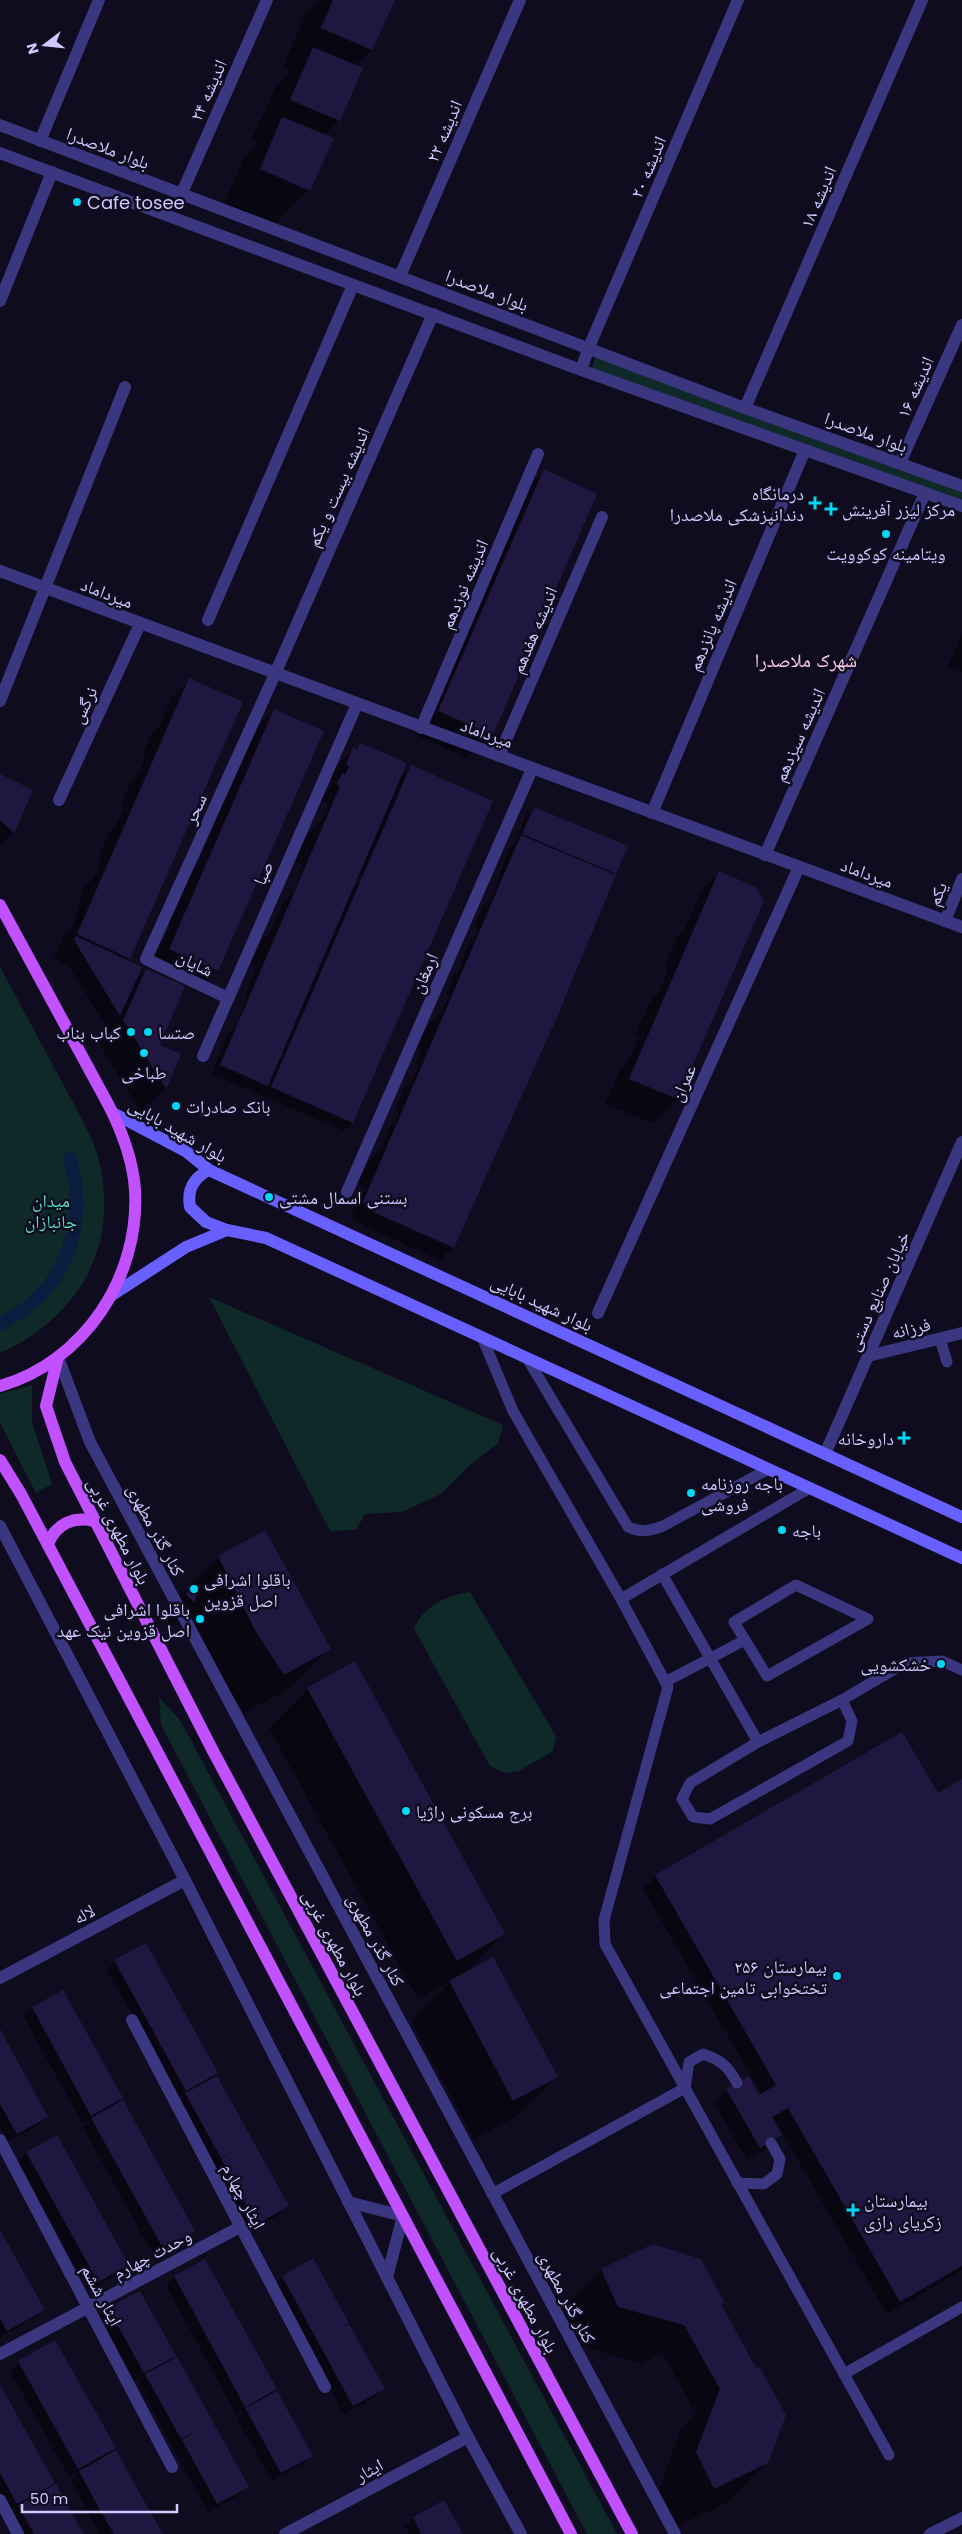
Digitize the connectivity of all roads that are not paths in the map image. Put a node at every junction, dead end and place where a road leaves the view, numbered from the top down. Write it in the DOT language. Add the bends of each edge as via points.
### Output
graph roads {
  1 [pos="99,0"];
  2 [pos="267,0"];
  3 [pos="520,0"];
  4 [pos="738,0"];
  5 [pos="922,0"];
  6 [pos="0,126"];
  7 [pos="40,141"];
  8 [pos="0,153"];
  9 [pos="52,172"];
  10 [pos="181,195"];
  11 [pos="400,276"];
  12 [pos="353,285"];
  13 [pos="0,301"];
  14 [pos="433,314"];
  15 [pos="962,325"];
  16 [pos="589,347"];
  17 [pos="581,370"];
  18 [pos="125,387"];
  19 [pos="745,408"];
  20 [pos="805,450"];
  21 [pos="538,454"];
  22 [pos="900,463"];
  23 [pos="962,486"];
  24 [pos="925,493"];
  25 [pos="962,506"];
  26 [pos="602,517"];
  27 [pos="0,571"];
  28 [pos="45,587"];
  29 [pos="208,620"];
  30 [pos="140,624"];
  31 [pos="275,674"];
  32 [pos="0,701"];
  33 [pos="357,704"];
  34 [pos="421,728"];
  35 [pos="499,756"];
  36 [pos="532,769"];
  37 [pos="59,800"];
  38 [pos="652,813"];
  39 [pos="765,855"];
  40 [pos="799,867"];
  41 [pos="962,879"];
  42 [pos="0,905"];
  43 [pos="945,921"];
  44 [pos="962,927"];
  45 [pos="146,959"];
  46 [pos="228,998"];
  47 [pos="203,1056"];
  48 [pos="113,1112"];
  49 [pos="962,1142"];
  50 [pos="209,1170"];
  51 [pos="347,1192"];
  52 [pos="227,1230"];
  53 [pos="112,1295"];
  54 [pos="598,1313"];
  55 [pos="962,1333"];
  56 [pos="482,1337"];
  57 [pos="940,1339"];
  58 [pos="58,1356"];
  59 [pos="868,1356"];
  60 [pos="527,1358"];
  61 [pos="947,1362"];
  62 [pos="0,1386"];
  63 [pos="825,1454"];
  64 [pos="0,1460"];
  65 [pos="767,1470"];
  66 [pos="808,1489"];
  67 [pos="962,1517"];
  68 [pos="94,1521"];
  69 [pos="0,1526"];
  70 [pos="48,1544"];
  71 [pos="962,1558"];
  72 [pos="662,1574"];
  73 [pos="622,1599"];
  74 [pos="745,1640"];
  75 [pos="710,1659"];
  76 [pos="962,1670"];
  77 [pos="665,1682"];
  78 [pos="842,1700"];
  79 [pos="758,1742"];
  80 [pos="185,1880"];
  81 [pos="0,1978"];
  82 [pos="132,2020"];
  83 [pos="737,2082"];
  84 [pos="685,2088"];
  85 [pos="0,2140"];
  86 [pos="770,2142"];
  87 [pos="737,2183"];
  88 [pos="492,2194"];
  89 [pos="348,2202"];
  90 [pos="403,2216"];
  91 [pos="240,2227"];
  92 [pos="387,2277"];
  93 [pos="88,2307"];
  94 [pos="961,2311"];
  95 [pos="0,2354"];
  96 [pos="844,2374"];
  97 [pos="325,2387"];
  98 [pos="468,2437"];
  99 [pos="889,2455"];
  100 [pos="172,2467"];
  101 [pos="0,2500"];
  102 [pos="962,2518"];
  103 [pos="18,2534"];
  104 [pos="285,2534"];
  105 [pos="521,2534"];
  106 [pos="571,2534"];
  107 [pos="632,2534"];
  108 [pos="675,2534"];
  109 [pos="930,2534"];
  1 -- 7 [label="street"];
  2 -- 10 [label="street, اندیشه ۲۴"];
  3 -- 11 [label="street, اندیشه ۲۲"];
  4 -- 16 [label="street, اندیشه ۲۰"];
  5 -- 19 [label="street, اندیشه ۱۸"];
  6 -- 7 [label="street, بلوار ملاصدرا"];
  7 -- 10 [label="street, بلوار ملاصدرا"];
  8 -- 9 [label="street"];
  9 -- 12 [label="street"];
  9 -- 13 [label="street"];
  10 -- 11 [label="street, بلوار ملاصدرا"];
  11 -- 16 [label="street, بلوار ملاصدرا"];
  12 -- 14 [label="street"];
  12 -- 29 [label="street"];
  14 -- 17 [label="street"];
  14 -- 31 [label="street, اندیشه بیست و یکم"];
  15 -- 22 [label="street, اندیشه ۱۶"];
  16 -- 17 [label="street, اندیشه ۲۰"];
  16 -- 19 [label="street, بلوار ملاصدرا"];
  17 -- 20 [label="street"];
  18 -- 28 [label="street"];
  19 -- 22 [label="street, بلوار ملاصدرا"];
  20 -- 24 [label="street"];
  20 -- 38 [label="street, اندیشه پانزدهم"];
  21 -- 34 [label="street, اندیشه نوزدهم"];
  22 -- 23 [label="street, بلوار ملاصدرا"];
  24 -- 25 [label="street"];
  24 -- 39 [label="street, اندیشه سیزدهم"];
  26 -- 35 [label="street, اندیشه هفدهم"];
  27 -- 28 [label="street, میرداماد"];
  28 -- 30 [label="street, میرداماد"];
  28 -- 32 [label="street"];
  30 -- 31 [label="street, میرداماد"];
  30 -- 37 [label="street, نرگس"];
  31 -- 33 [label="street, میرداماد"];
  31 -- 45 [label="street, سحر"];
  33 -- 34 [label="street, میرداماد"];
  33 -- 46 [label="street, صبا"];
  34 -- 35 [label="street, میرداماد"];
  35 -- 36 [label="street, میرداماد"];
  36 -- 38 [label="street, میرداماد"];
  36 -- 51 [label="street, ارمغان"];
  38 -- 39 [label="street, میرداماد"];
  39 -- 40 [label="street, میرداماد"];
  40 -- 43 [label="street, میرداماد"];
  40 -- 54 [label="street, عمران"];
  41 -- 43 [label="street, یکم"];
  42 -- 48 [label="main road"];
  43 -- 44 [label="street, میرداماد"];
  45 -- 46 [label="street, شایان"];
  46 -- 47 [label="street, صبا"];
  48 -- 50 [label="main road, بلوار شهید بابایی" via="187,1152"];
  48 -- 53 [label="main road" via="131,1163 135,1217 131,1244"];
  49 -- 59 [label="street, خیابان صنایع دستی"];
  50 -- 52 [label="main road" via="192,1184 190,1207 206,1222"];
  50 -- 63 [label="main road, بلوار شهید بابایی"];
  52 -- 53 [label="main road" via="186,1247"];
  52 -- 56 [label="main road" via="266,1238"];
  53 -- 58 [label="main road" via="79,1339"];
  55 -- 57 [label="street, فرزانه"];
  56 -- 60 [label="main road"];
  56 -- 73 [label="lane" via="513,1411"];
  57 -- 59 [label="street, فرزانه"];
  57 -- 61 [label="lane"];
  58 -- 62 [label="main road" via="35,1371"];
  58 -- 68 [label="main road, بلوار مطهری غربی" via="46,1406 65,1462"];
  58 -- 88 [label="street, کنار گذر مطهری" via="90,1442"];
  59 -- 63 [label="street, خیابان صنایع دستی"];
  60 -- 65 [label="main road"];
  60 -- 65 [label="lane" via="628,1527 649,1531 663,1526"];
  63 -- 67 [label="main road, بلوار شهید بابایی"];
  64 -- 70 [label="main road"];
  65 -- 66 [label="main road"];
  66 -- 71 [label="main road"];
  66 -- 72 [label="lane"];
  68 -- 70 [label="main road" via="70,1521 56,1530"];
  68 -- 107 [label="main road, بلوار مطهری غربی" via="217,1760"];
  69 -- 80 [label="street"];
  70 -- 90 [label="main road"];
  72 -- 73 [label="lane"];
  72 -- 75 [label="lane"];
  73 -- 77 [label="lane"];
  74 -- 74 [label="lane" via="734,1622 796,1585 868,1619 767,1676"];
  74 -- 75 [label="lane"];
  75 -- 77 [label="lane"];
  75 -- 79 [label="lane"];
  76 -- 78 [label="lane" via="942,1661 905,1663"];
  77 -- 84 [label="lane" via="668,1687 604,1920 604,1944"];
  78 -- 79 [label="lane"];
  78 -- 79 [label="lane" via="852,1721 848,1740 710,1819 693,1817 682,1799 690,1783"];
  80 -- 81 [label="street, لاله"];
  80 -- 89 [label="street"];
  82 -- 91 [label="street, ایثار چهارم"];
  83 -- 84 [label="lane" via="720,2060 703,2054 689,2062"];
  84 -- 87 [label="lane"];
  84 -- 88 [label="lane"];
  85 -- 93 [label="street, ایثار ششم"];
  86 -- 87 [label="lane" via="780,2159 777,2174 764,2184"];
  87 -- 96 [label="lane"];
  88 -- 108 [label="street, کنار گذر مطهری"];
  89 -- 90 [label="street"];
  89 -- 92 [label="street"];
  90 -- 92 [label="street"];
  90 -- 106 [label="main road"];
  91 -- 93 [label="street, وحدت چهارم"];
  91 -- 97 [label="street, ایثار چهارم"];
  92 -- 98 [label="street"];
  93 -- 95 [label="street, وحدت چهارم"];
  93 -- 100 [label="street, ایثار ششم"];
  94 -- 96 [label="lane"];
  96 -- 99 [label="lane"];
  98 -- 104 [label="street, ایثار"];
  98 -- 105 [label="street"];
  101 -- 103 [label="street"];
  102 -- 109 [label="street"];
}
